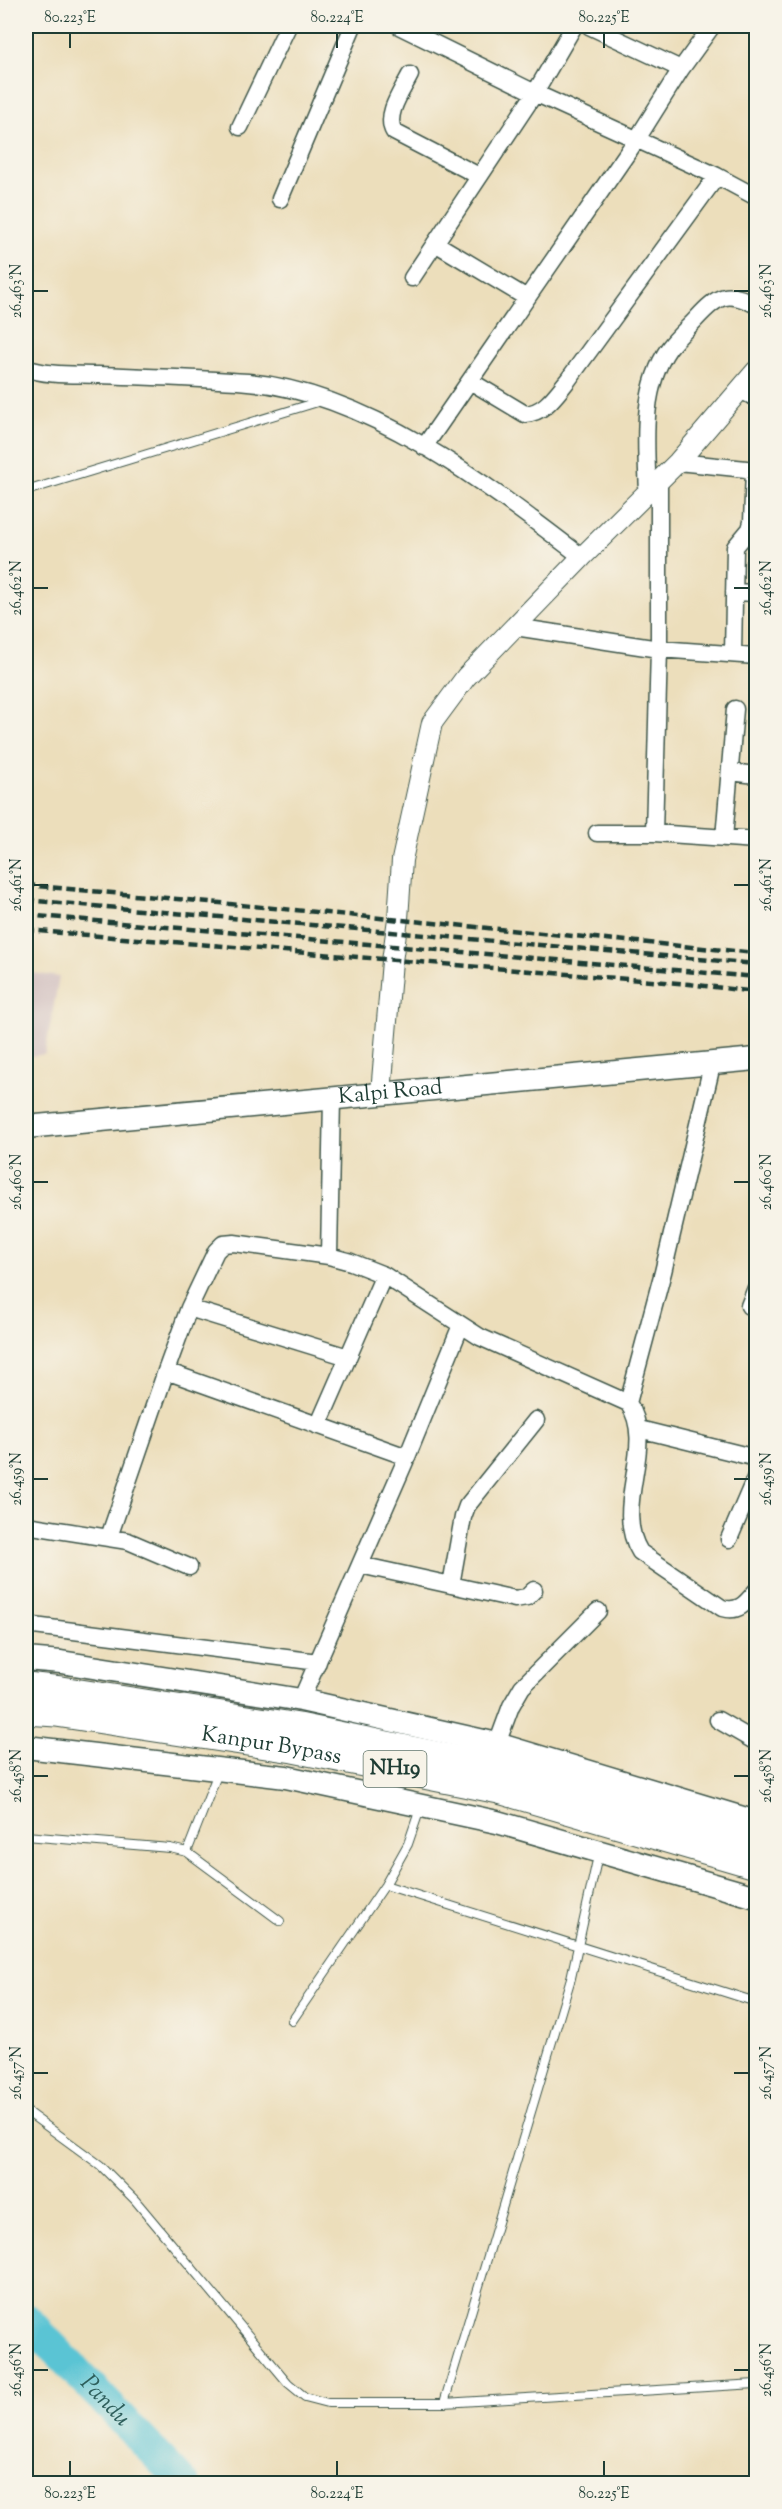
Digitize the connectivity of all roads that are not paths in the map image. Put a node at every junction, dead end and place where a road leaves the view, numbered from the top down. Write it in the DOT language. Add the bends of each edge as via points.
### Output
graph roads {
  1 [pos="288,26"];
  2 [pos="353,26"];
  3 [pos="399,26"];
  4 [pos="574,26"];
  5 [pos="589,26"];
  6 [pos="712,26"];
  7 [pos="681,69"];
  8 [pos="410,75"];
  9 [pos="535,93"];
  10 [pos="240,127"];
  11 [pos="637,139"];
  12 [pos="479,176"];
  13 [pos="717,176"];
  14 [pos="756,197"];
  15 [pos="280,199"];
  16 [pos="435,243"];
  17 [pos="412,278"];
  18 [pos="527,298"];
  19 [pos="756,305"];
  20 [pos="26,368"];
  21 [pos="756,371"];
  22 [pos="470,381"];
  23 [pos="748,394"];
  24 [pos="327,399"];
  25 [pos="424,447"];
  26 [pos="678,462"];
  27 [pos="755,470"];
  28 [pos="654,486"];
  29 [pos="26,491"];
  30 [pos="582,557"];
  31 [pos="734,592"];
  32 [pos="756,593"];
  33 [pos="515,627"];
  34 [pos="659,649"];
  35 [pos="733,654"];
  36 [pos="756,656"];
  37 [pos="735,709"];
  38 [pos="730,772"];
  39 [pos="756,775"];
  40 [pos="597,833"];
  41 [pos="654,833"];
  42 [pos="724,838"];
  43 [pos="756,840"];
  44 [pos="756,1059"];
  45 [pos="713,1061"];
  46 [pos="381,1093"];
  47 [pos="332,1098"];
  48 [pos="26,1127"];
  49 [pos="329,1257"];
  50 [pos="384,1275"];
  51 [pos="756,1288"];
  52 [pos="749,1306"];
  53 [pos="189,1308"];
  54 [pos="461,1325"];
  55 [pos="348,1357"];
  56 [pos="166,1371"];
  57 [pos="628,1403"];
  58 [pos="536,1420"];
  59 [pos="318,1426"];
  60 [pos="639,1429"];
  61 [pos="407,1457"];
  62 [pos="756,1458"];
  63 [pos="756,1476"];
  64 [pos="26,1525"];
  65 [pos="109,1537"];
  66 [pos="729,1539"];
  67 [pos="360,1565"];
  68 [pos="189,1567"];
  69 [pos="451,1585"];
  70 [pos="534,1590"];
  71 [pos="756,1591"];
  72 [pos="598,1611"];
  73 [pos="26,1625"];
  74 [pos="26,1659"];
  75 [pos="318,1662"];
  76 [pos="26,1686"];
  77 [pos="301,1700"];
  78 [pos="26,1711"];
  79 [pos="718,1720"];
  80 [pos="756,1742"];
  81 [pos="497,1744"];
  82 [pos="26,1747"];
  83 [pos="219,1770"];
  84 [pos="421,1806"];
  85 [pos="755,1824"];
  86 [pos="26,1836"];
  87 [pos="599,1851"];
  88 [pos="187,1852"];
  89 [pos="756,1865"];
  90 [pos="385,1886"];
  91 [pos="756,1897"];
  92 [pos="280,1921"];
  93 [pos="579,1946"];
  94 [pos="756,2002"];
  95 [pos="291,2021"];
  96 [pos="26,2111"];
  97 [pos="756,2384"];
  98 [pos="444,2403"];
  1 -- 10 [label="street"];
  2 -- 15 [label="street"];
  3 -- 9 [label="street"];
  4 -- 9 [label="street"];
  5 -- 7 [label="street"];
  6 -- 7 [label="street"];
  7 -- 11 [label="street"];
  8 -- 12 [label="street" via="390,117 394,132"];
  9 -- 11 [label="street"];
  9 -- 12 [label="street"];
  11 -- 13 [label="street"];
  11 -- 18 [label="street"];
  12 -- 16 [label="street"];
  13 -- 14 [label="street"];
  13 -- 22 [label="street" via="544,408 525,414"];
  16 -- 17 [label="street"];
  16 -- 18 [label="street"];
  18 -- 22 [label="street"];
  19 -- 28 [label="street" via="734,296 712,301 669,348 655,378 648,412 646,436"];
  20 -- 24 [label="street" via="248,382"];
  21 -- 23 [label="street"];
  22 -- 25 [label="street"];
  23 -- 26 [label="street"];
  24 -- 25 [label="street"];
  24 -- 29 [label="lane"];
  25 -- 30 [label="street" via="509,501"];
  26 -- 27 [label="street"];
  26 -- 28 [label="street"];
  27 -- 31 [label="street" via="752,522 735,547"];
  28 -- 30 [label="street"];
  28 -- 34 [label="street"];
  30 -- 33 [label="street"];
  31 -- 32 [label="street"];
  31 -- 35 [label="street"];
  33 -- 34 [label="street"];
  33 -- 46 [label="street" via="466,677 432,723 402,860"];
  34 -- 35 [label="street"];
  34 -- 41 [label="street"];
  35 -- 36 [label="street"];
  37 -- 38 [label="street"];
  38 -- 39 [label="street"];
  38 -- 42 [label="street"];
  40 -- 41 [label="street"];
  41 -- 42 [label="street"];
  42 -- 43 [label="street"];
  44 -- 45 [label="main road, Kalpi Road"];
  45 -- 46 [label="main road, Kalpi Road"];
  45 -- 57 [label="street"];
  46 -- 47 [label="main road, Kalpi Road"];
  47 -- 48 [label="main road, Kalpi Road"];
  47 -- 49 [label="street"];
  49 -- 50 [label="street"];
  49 -- 53 [label="street" via="223,1244"];
  50 -- 54 [label="street"];
  50 -- 55 [label="street"];
  51 -- 52 [label="street"];
  53 -- 55 [label="street"];
  53 -- 56 [label="street"];
  54 -- 57 [label="street"];
  54 -- 61 [label="street"];
  55 -- 59 [label="street"];
  56 -- 59 [label="street"];
  56 -- 65 [label="street"];
  57 -- 60 [label="street" via="636,1414"];
  58 -- 69 [label="street" via="467,1506"];
  59 -- 61 [label="street"];
  60 -- 62 [label="street"];
  60 -- 71 [label="street" via="630,1517 633,1541 640,1551 722,1608 741,1608"];
  61 -- 67 [label="street"];
  63 -- 66 [label="street"];
  64 -- 65 [label="street"];
  65 -- 68 [label="street" via="145,1546"];
  67 -- 69 [label="street"];
  67 -- 75 [label="street"];
  69 -- 70 [label="street" via="515,1599 527,1597"];
  72 -- 81 [label="street" via="522,1687"];
  73 -- 75 [label="street"];
  74 -- 77 [label="main road"];
  75 -- 77 [label="street"];
  76 -- 85 [label="highway, Kanpur Bypass / NH19" via="299,1727"];
  77 -- 81 [label="main road"];
  78 -- 89 [label="highway, Kanpur Bypass / NH19" via="293,1749 499,1790"];
  79 -- 80 [label="street"];
  81 -- 85 [label="main road"];
  82 -- 83 [label="main road"];
  83 -- 84 [label="main road" via="286,1777"];
  83 -- 88 [label="lane"];
  84 -- 87 [label="main road" via="497,1822"];
  84 -- 90 [label="lane" via="408,1844"];
  86 -- 88 [label="lane"];
  87 -- 91 [label="main road"];
  87 -- 93 [label="lane"];
  88 -- 92 [label="lane"];
  90 -- 93 [label="lane"];
  90 -- 95 [label="lane"];
  93 -- 94 [label="lane"];
  93 -- 98 [label="lane"];
  96 -- 98 [label="lane" via="99,2165 135,2200 288,2383 305,2397 328,2403"];
  97 -- 98 [label="lane"];
}
